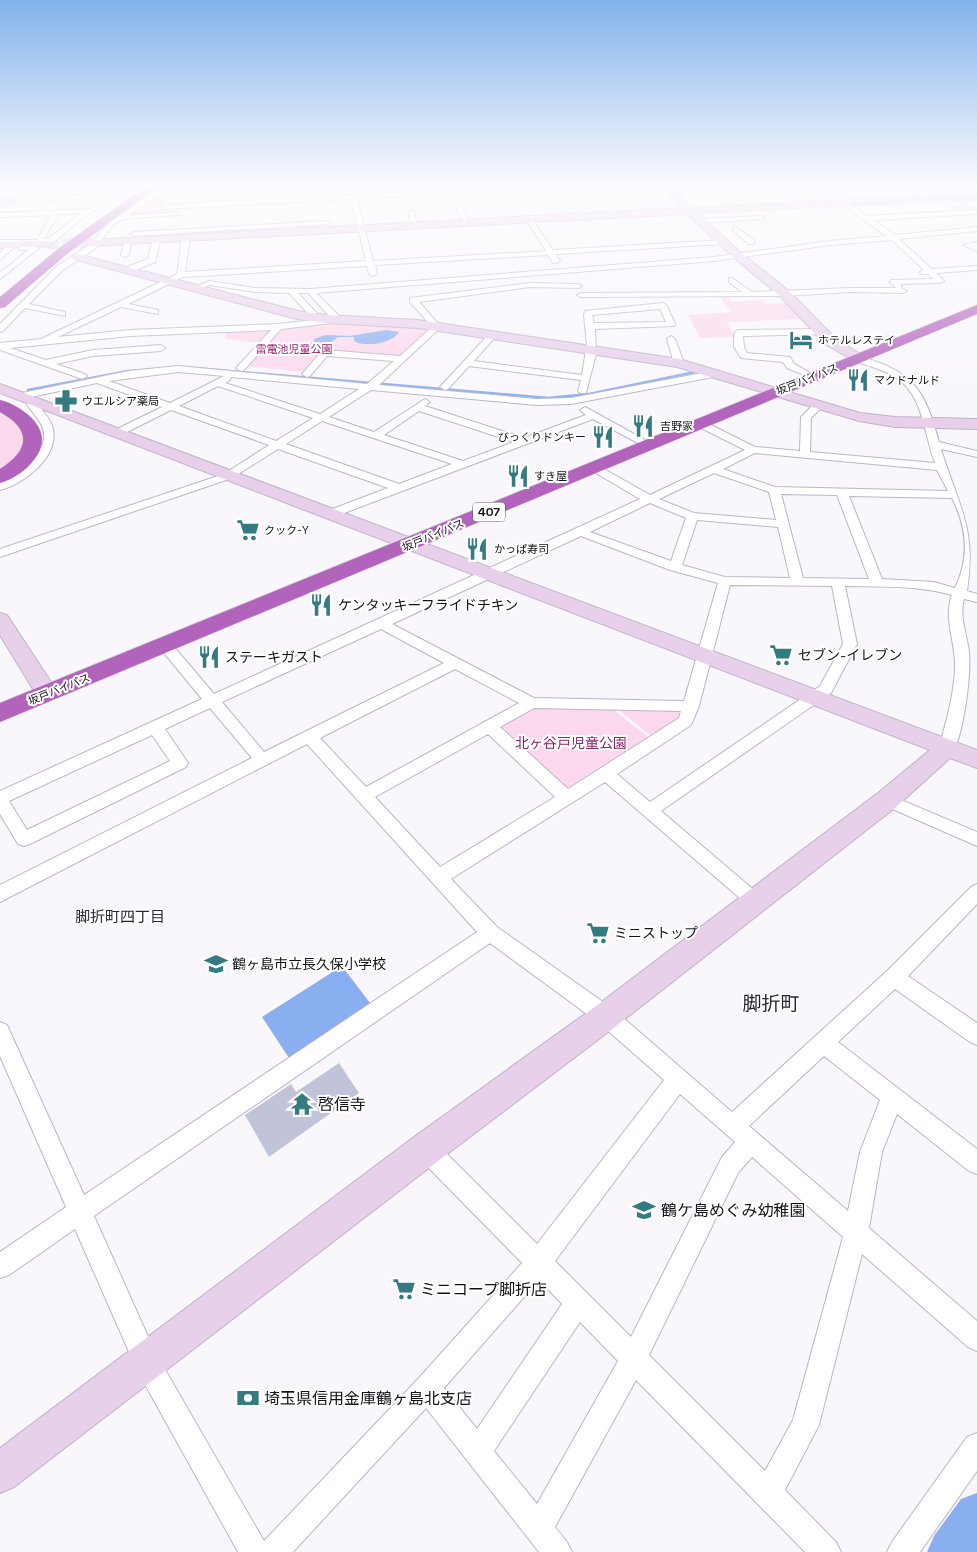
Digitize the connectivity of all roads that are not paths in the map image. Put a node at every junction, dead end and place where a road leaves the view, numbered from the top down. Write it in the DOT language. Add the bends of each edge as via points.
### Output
graph roads {
  1 [pos="22,258"];
  2 [pos="40,258"];
  3 [pos="54,258"];
  4 [pos="76,258"];
  5 [pos="83,258"];
  6 [pos="152,258"];
  7 [pos="183,258"];
  8 [pos="370,258"];
  9 [pos="422,258"];
  10 [pos="442,258"];
  11 [pos="481,258"];
  12 [pos="555,258"];
  13 [pos="749,258"];
  14 [pos="917,258"];
  15 [pos="714,259"];
  16 [pos="678,262"];
  17 [pos="907,263"];
  18 [pos="922,263"];
  19 [pos="371,264"];
  20 [pos="654,264"];
  21 [pos="44,266"];
  22 [pos="726,269"];
  23 [pos="973,269"];
  24 [pos="128,270"];
  25 [pos="566,270"];
  26 [pos="693,272"];
  27 [pos="917,272"];
  28 [pos="931,272"];
  29 [pos="666,273"];
  30 [pos="1,275"];
  31 [pos="181,275"];
  32 [pos="168,280"];
  33 [pos="732,280"];
  34 [pos="375,284"];
  35 [pos="651,284"];
  36 [pos="678,285"];
  37 [pos="196,288"];
  38 [pos="707,288"];
  39 [pos="0,290"];
  40 [pos="580,290"];
  41 [pos="310,291"];
  42 [pos="292,292"];
  43 [pos="662,293"];
  44 [pos="689,294"];
  45 [pos="714,294"];
  46 [pos="750,294"];
  47 [pos="785,294"];
  48 [pos="0,304"];
  49 [pos="119,304"];
  50 [pos="23,305"];
  51 [pos="976,308"];
  52 [pos="155,312"];
  53 [pos="588,313"];
  54 [pos="0,314"];
  55 [pos="62,314"];
  56 [pos="90,318"];
  57 [pos="318,319"];
  58 [pos="336,320"];
  59 [pos="278,326"];
  60 [pos="592,326"];
  61 [pos="437,327"];
  62 [pos="0,329"];
  63 [pos="169,332"];
  64 [pos="822,332"];
  65 [pos="493,336"];
  66 [pos="89,337"];
  67 [pos="671,339"];
  68 [pos="44,341"];
  69 [pos="0,346"];
  70 [pos="592,350"];
  71 [pos="854,357"];
  72 [pos="402,360"];
  73 [pos="47,363"];
  74 [pos="466,363"];
  75 [pos="679,363"];
  76 [pos="697,368"];
  77 [pos="238,371"];
  78 [pos="804,372"];
  79 [pos="307,374"];
  80 [pos="713,374"];
  81 [pos="82,376"];
  82 [pos="586,378"];
  83 [pos="96,380"];
  84 [pos="378,381"];
  85 [pos="217,383"];
  86 [pos="368,387"];
  87 [pos="441,390"];
  88 [pos="583,391"];
  89 [pos="769,391"];
  90 [pos="11,396"];
  91 [pos="571,402"];
  92 [pos="818,406"];
  93 [pos="169,407"];
  94 [pos="417,407"];
  95 [pos="49,414"];
  96 [pos="594,415"];
  97 [pos="321,417"];
  98 [pos="928,422"];
  99 [pos="0,423"];
  100 [pos="701,424"];
  101 [pos="977,424"];
  102 [pos="117,433"];
  103 [pos="376,435"];
  104 [pos="523,440"];
  105 [pos="640,440"];
  106 [pos="933,444"];
  107 [pos="278,445"];
  108 [pos="752,450"];
  109 [pos="977,454"];
  110 [pos="805,455"];
  111 [pos="462,464"];
  112 [pos="942,467"];
  113 [pos="593,468"];
  114 [pos="713,469"];
  115 [pos="0,470"];
  116 [pos="228,476"];
  117 [pos="0,477"];
  118 [pos="0,486"];
  119 [pos="398,488"];
  120 [pos="774,490"];
  121 [pos="842,492"];
  122 [pos="956,495"];
  123 [pos="649,499"];
  124 [pos="331,514"];
  125 [pos="692,516"];
  126 [pos="782,524"];
  127 [pos="580,532"];
  128 [pos="974,535"];
  129 [pos="404,542"];
  130 [pos="0,553"];
  131 [pos="675,567"];
  132 [pos="488,574"];
  133 [pos="725,581"];
  134 [pos="798,582"];
  135 [pos="838,582"];
  136 [pos="877,583"];
  137 [pos="960,592"];
  138 [pos="977,598"];
  139 [pos="0,619"];
  140 [pos="380,623"];
  141 [pos="165,644"];
  142 [pos="962,654"];
  143 [pos="704,656"];
  144 [pos="977,658"];
  145 [pos="455,664"];
  146 [pos="42,684"];
  147 [pos="814,698"];
  148 [pos="0,701"];
  149 [pos="212,702"];
  150 [pos="531,703"];
  151 [pos="691,706"];
  152 [pos="0,713"];
  153 [pos="489,726"];
  154 [pos="155,727"];
  155 [pos="309,736"];
  156 [pos="947,748"];
  157 [pos="977,759"];
  158 [pos="262,760"];
  159 [pos="606,774"];
  160 [pos="364,796"];
  161 [pos="567,798"];
  162 [pos="0,799"];
  163 [pos="887,800"];
  164 [pos="650,810"];
  165 [pos="977,839"];
  166 [pos="439,877"];
  167 [pos="977,892"];
  168 [pos="0,894"];
  169 [pos="755,901"];
  170 [pos="490,933"];
  171 [pos="894,977"];
  172 [pos="606,1016"];
  173 [pos="0,1032"];
  174 [pos="977,1035"];
  175 [pos="822,1042"];
  176 [pos="678,1079"];
  177 [pos="892,1097"];
  178 [pos="741,1134"];
  179 [pos="426,1149"];
  180 [pos="977,1163"];
  181 [pos="81,1212"];
  182 [pos="856,1233"];
  183 [pos="538,1262"];
  184 [pos="0,1266"];
  185 [pos="578,1302"];
  186 [pos="977,1338"];
  187 [pos="634,1358"];
  188 [pos="146,1361"];
  189 [pos="427,1388"];
  190 [pos="977,1447"];
  191 [pos="478,1451"];
  192 [pos="0,1473"];
  193 [pos="768,1493"];
  194 [pos="539,1528"];
  195 [pos="254,1552"];
  196 [pos="273,1552"];
  197 [pos="558,1552"];
  198 [pos="826,1552"];
  199 [pos="902,1552"];
  1 -- 30 [label="street"];
  2 -- 39 [label="highway"];
  3 -- 21 [label="highway"];
  4 -- 50 [label="street" via="60,268"];
  5 -- 24 [label="street"];
  6 -- 24 [label="street"];
  7 -- 31 [label="street"];
  8 -- 19 [label="street"];
  9 -- 19 [label="street"];
  10 -- 11 [label="street"];
  12 -- 25 [label="street"];
  13 -- 47 [label="street"];
  14 -- 18 [label="street"];
  15 -- 16 [label="street"];
  15 -- 22 [label="street"];
  16 -- 20 [label="street"];
  16 -- 26 [label="street"];
  17 -- 18 [label="street"];
  18 -- 23 [label="street" via="957,262"];
  18 -- 28 [label="street"];
  19 -- 31 [label="street"];
  19 -- 34 [label="street"];
  20 -- 25 [label="street"];
  20 -- 29 [label="street"];
  21 -- 48 [label="highway"];
  21 -- 54 [label="highway"];
  23 -- 28 [label="street"];
  24 -- 32 [label="street"];
  25 -- 34 [label="street" via="487,273"];
  25 -- 40 [label="street"];
  27 -- 28 [label="street"];
  28 -- 47 [label="street" via="940,282 894,282 903,291"];
  31 -- 32 [label="street"];
  32 -- 37 [label="street"];
  32 -- 49 [label="street"];
  33 -- 46 [label="street"];
  34 -- 41 [label="street"];
  35 -- 43 [label="street"];
  36 -- 44 [label="street"];
  37 -- 42 [label="street" via="209,283"];
  37 -- 57 [label="street"];
  38 -- 45 [label="street"];
  40 -- 43 [label="street"];
  40 -- 53 [label="street"];
  40 -- 61 [label="street" via="530,285 413,300"];
  41 -- 42 [label="street"];
  41 -- 58 [label="street"];
  42 -- 57 [label="street"];
  43 -- 44 [label="street"];
  44 -- 45 [label="street"];
  45 -- 46 [label="street"];
  46 -- 47 [label="street"];
  47 -- 64 [label="street"];
  49 -- 52 [label="street"];
  49 -- 56 [label="street"];
  50 -- 55 [label="street"];
  50 -- 62 [label="street"];
  51 -- 71 [label="highway, 坂戸バイパス / 407"];
  53 -- 60 [label="street"];
  53 -- 60 [label="street" via="663,306 671,324"];
  56 -- 66 [label="street" via="110,323"];
  56 -- 68 [label="street"];
  57 -- 58 [label="street"];
  58 -- 59 [label="street"];
  58 -- 61 [label="street"];
  59 -- 63 [label="street"];
  59 -- 77 [label="street"];
  60 -- 70 [label="street"];
  61 -- 65 [label="street"];
  61 -- 72 [label="street"];
  63 -- 66 [label="street"];
  63 -- 73 [label="street" via="159,353 93,353"];
  64 -- 71 [label="street"];
  64 -- 78 [label="street" via="738,334 744,356 787,359 790,366"];
  65 -- 70 [label="street"];
  65 -- 74 [label="street"];
  66 -- 68 [label="street"];
  67 -- 75 [label="street"];
  68 -- 69 [label="street"];
  69 -- 73 [label="street"];
  70 -- 75 [label="street"];
  70 -- 82 [label="street"];
  71 -- 78 [label="highway, 坂戸バイパス / 407"];
  71 -- 89 [label="highway, 坂戸バイパス / 407"];
  71 -- 98 [label="street" via="900,376 909,384 927,414"];
  72 -- 79 [label="street" via="326,353"];
  72 -- 84 [label="street"];
  73 -- 81 [label="street"];
  74 -- 82 [label="street"];
  74 -- 87 [label="street"];
  75 -- 76 [label="street"];
  76 -- 80 [label="street"];
  76 -- 88 [label="street"];
  77 -- 79 [label="street"];
  77 -- 81 [label="street" via="153,364"];
  77 -- 83 [label="street" via="178,369"];
  77 -- 85 [label="street"];
  77 -- 86 [label="street"];
  78 -- 89 [label="highway, 坂戸バイパス / 407"];
  79 -- 84 [label="street"];
  80 -- 89 [label="street"];
  80 -- 91 [label="street"];
  81 -- 90 [label="street"];
  82 -- 88 [label="street"];
  83 -- 90 [label="street"];
  83 -- 93 [label="street"];
  84 -- 86 [label="street"];
  84 -- 87 [label="street"];
  85 -- 93 [label="street"];
  85 -- 97 [label="street"];
  86 -- 87 [label="street"];
  86 -- 97 [label="street"];
  87 -- 88 [label="street" via="530,394"];
  87 -- 91 [label="street" via="537,402"];
  87 -- 94 [label="street"];
  89 -- 92 [label="street"];
  89 -- 100 [label="highway, 坂戸バイパス / 407"];
  89 -- 105 [label="highway, 坂戸バイパス / 407"];
  90 -- 95 [label="street"];
  90 -- 117 [label="highway" via="34,435 27,455"];
  91 -- 96 [label="street"];
  92 -- 98 [label="street" via="871,419"];
  92 -- 110 [label="street" via="806,417"];
  93 -- 102 [label="street"];
  93 -- 107 [label="street"];
  94 -- 103 [label="street"];
  94 -- 104 [label="street"];
  95 -- 102 [label="street"];
  95 -- 118 [label="street" via="49,441 44,454 26,472"];
  96 -- 104 [label="street"];
  96 -- 105 [label="street"];
  97 -- 103 [label="street"];
  97 -- 107 [label="street"];
  98 -- 101 [label="street"];
  98 -- 106 [label="street"];
  99 -- 115 [label="highway" via="18,432 22,441 18,452"];
  100 -- 108 [label="street"];
  100 -- 113 [label="highway, 坂戸バイパス / 407"];
  102 -- 116 [label="street"];
  103 -- 111 [label="street"];
  104 -- 111 [label="street"];
  105 -- 129 [label="highway, 坂戸バイパス / 407"];
  106 -- 109 [label="street"];
  106 -- 112 [label="street"];
  107 -- 116 [label="street"];
  107 -- 119 [label="street"];
  108 -- 110 [label="street"];
  108 -- 114 [label="street"];
  110 -- 112 [label="street"];
  111 -- 119 [label="street"];
  112 -- 122 [label="street"];
  113 -- 123 [label="street"];
  113 -- 129 [label="highway, 坂戸バイパス / 407"];
  114 -- 120 [label="street"];
  114 -- 123 [label="street"];
  116 -- 124 [label="street"];
  116 -- 130 [label="street"];
  119 -- 124 [label="street"];
  120 -- 121 [label="street"];
  120 -- 126 [label="street"];
  121 -- 122 [label="street"];
  121 -- 136 [label="street"];
  122 -- 128 [label="street"];
  123 -- 125 [label="street"];
  123 -- 127 [label="street"];
  124 -- 129 [label="street"];
  125 -- 126 [label="street"];
  125 -- 131 [label="street"];
  126 -- 134 [label="street"];
  127 -- 131 [label="street"];
  127 -- 132 [label="street"];
  128 -- 137 [label="street" via="969,570"];
  129 -- 132 [label="street"];
  129 -- 141 [label="highway, 坂戸バイパス / 407"];
  129 -- 146 [label="highway, 坂戸バイパス / 407"];
  131 -- 133 [label="street"];
  132 -- 140 [label="street"];
  132 -- 143 [label="street"];
  133 -- 134 [label="street"];
  133 -- 143 [label="street"];
  134 -- 135 [label="street"];
  135 -- 136 [label="street"];
  135 -- 147 [label="street" via="850,644 826,689"];
  136 -- 137 [label="street" via="934,586"];
  137 -- 138 [label="street"];
  137 -- 142 [label="street" via="955,622"];
  139 -- 146 [label="street"];
  140 -- 145 [label="street"];
  140 -- 149 [label="street"];
  141 -- 149 [label="street"];
  141 -- 152 [label="highway, 坂戸バイパス / 407"];
  142 -- 144 [label="street"];
  142 -- 156 [label="street" via="961,692"];
  143 -- 147 [label="street"];
  143 -- 151 [label="street"];
  145 -- 150 [label="street"];
  145 -- 155 [label="street"];
  146 -- 148 [label="highway, 坂戸バイパス / 407"];
  147 -- 156 [label="street"];
  147 -- 164 [label="street"];
  149 -- 154 [label="street"];
  149 -- 158 [label="street"];
  150 -- 151 [label="street"];
  150 -- 153 [label="street"];
  151 -- 159 [label="street" via="686,720"];
  153 -- 160 [label="street"];
  153 -- 161 [label="street"];
  154 -- 162 [label="street"];
  154 -- 162 [label="street" via="180,763 24,840"];
  155 -- 158 [label="street"];
  155 -- 160 [label="street"];
  156 -- 157 [label="street"];
  156 -- 163 [label="street"];
  158 -- 168 [label="street"];
  159 -- 161 [label="street"];
  159 -- 164 [label="street"];
  160 -- 166 [label="street"];
  161 -- 166 [label="street"];
  163 -- 165 [label="street"];
  163 -- 169 [label="street"];
  164 -- 169 [label="street"];
  166 -- 170 [label="street"];
  167 -- 171 [label="street"];
  169 -- 172 [label="street"];
  170 -- 172 [label="street"];
  170 -- 181 [label="street"];
  171 -- 174 [label="street"];
  171 -- 175 [label="street"];
  172 -- 176 [label="street"];
  172 -- 179 [label="street"];
  173 -- 181 [label="street"];
  175 -- 177 [label="street"];
  175 -- 178 [label="street"];
  176 -- 178 [label="street"];
  176 -- 183 [label="street"];
  177 -- 180 [label="street"];
  177 -- 182 [label="street" via="871,1152"];
  178 -- 182 [label="street"];
  178 -- 187 [label="street" via="730,1165"];
  179 -- 183 [label="street"];
  179 -- 188 [label="street"];
  181 -- 184 [label="street"];
  181 -- 188 [label="street"];
  182 -- 186 [label="street"];
  182 -- 193 [label="street" via="804,1425"];
  183 -- 185 [label="street"];
  183 -- 189 [label="street"];
  185 -- 187 [label="street"];
  185 -- 191 [label="street"];
  187 -- 193 [label="street"];
  187 -- 194 [label="street"];
  188 -- 192 [label="street"];
  188 -- 195 [label="street"];
  189 -- 191 [label="street"];
  189 -- 196 [label="street"];
  190 -- 199 [label="street"];
  191 -- 194 [label="street"];
  193 -- 198 [label="street"];
  194 -- 197 [label="street"];
}
